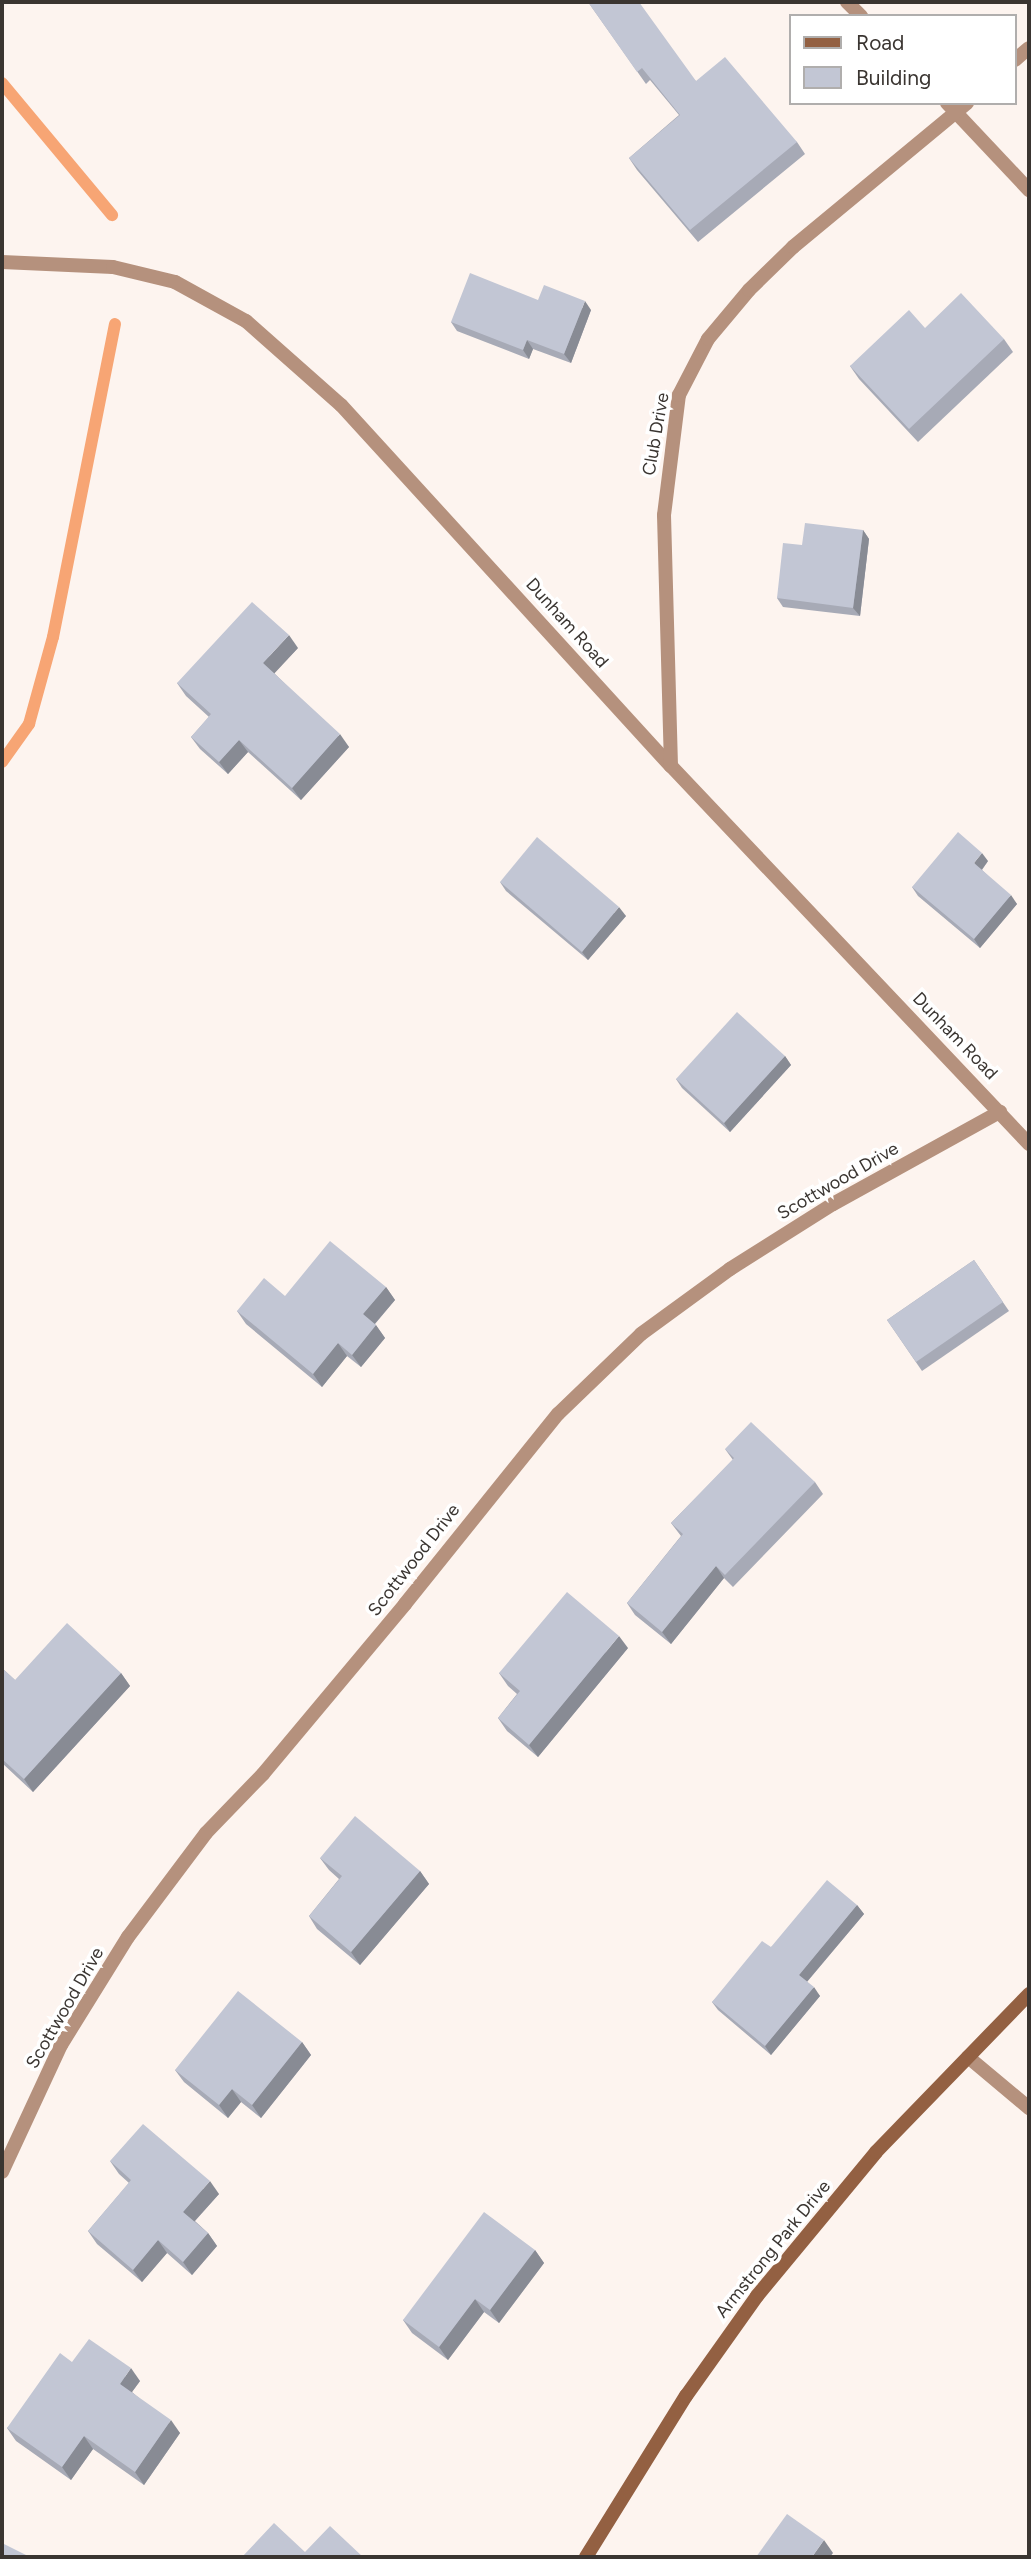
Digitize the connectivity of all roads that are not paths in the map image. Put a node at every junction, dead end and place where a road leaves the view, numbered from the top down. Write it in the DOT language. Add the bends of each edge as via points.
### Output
graph roads {
  1 [pos="957,106"];
  2 [pos="1029,190"];
  3 [pos="2,262"];
  4 [pos="671,766"];
  5 [pos="1000,1112"];
  6 [pos="1029,1144"];
  7 [pos="1029,1994"];
  8 [pos="968,2057"];
  9 [pos="1029,2108"];
  10 [pos="2,2172"];
  11 [pos="586,2557"];
  1 -- 2 [label="street"];
  1 -- 4 [label="street, Club Drive" via="749,290 708,339 679,394 664,515"];
  3 -- 4 [label="street, Dunham Road" via="113,267 175,282 246,321 341,405"];
  4 -- 5 [label="street, Dunham Road"];
  5 -- 6 [label="street, Dunham Road"];
  5 -- 10 [label="street, Scottwood Drive" via="833,1204 730,1269 642,1334 558,1414 263,1774 206,1833 128,1937 61,2045"];
  7 -- 8 [label="main road, Armstrong Park Drive"];
  8 -- 9 [label="street"];
  8 -- 11 [label="main road, Armstrong Park Drive" via="876,2152 757,2296 686,2396"];
}
